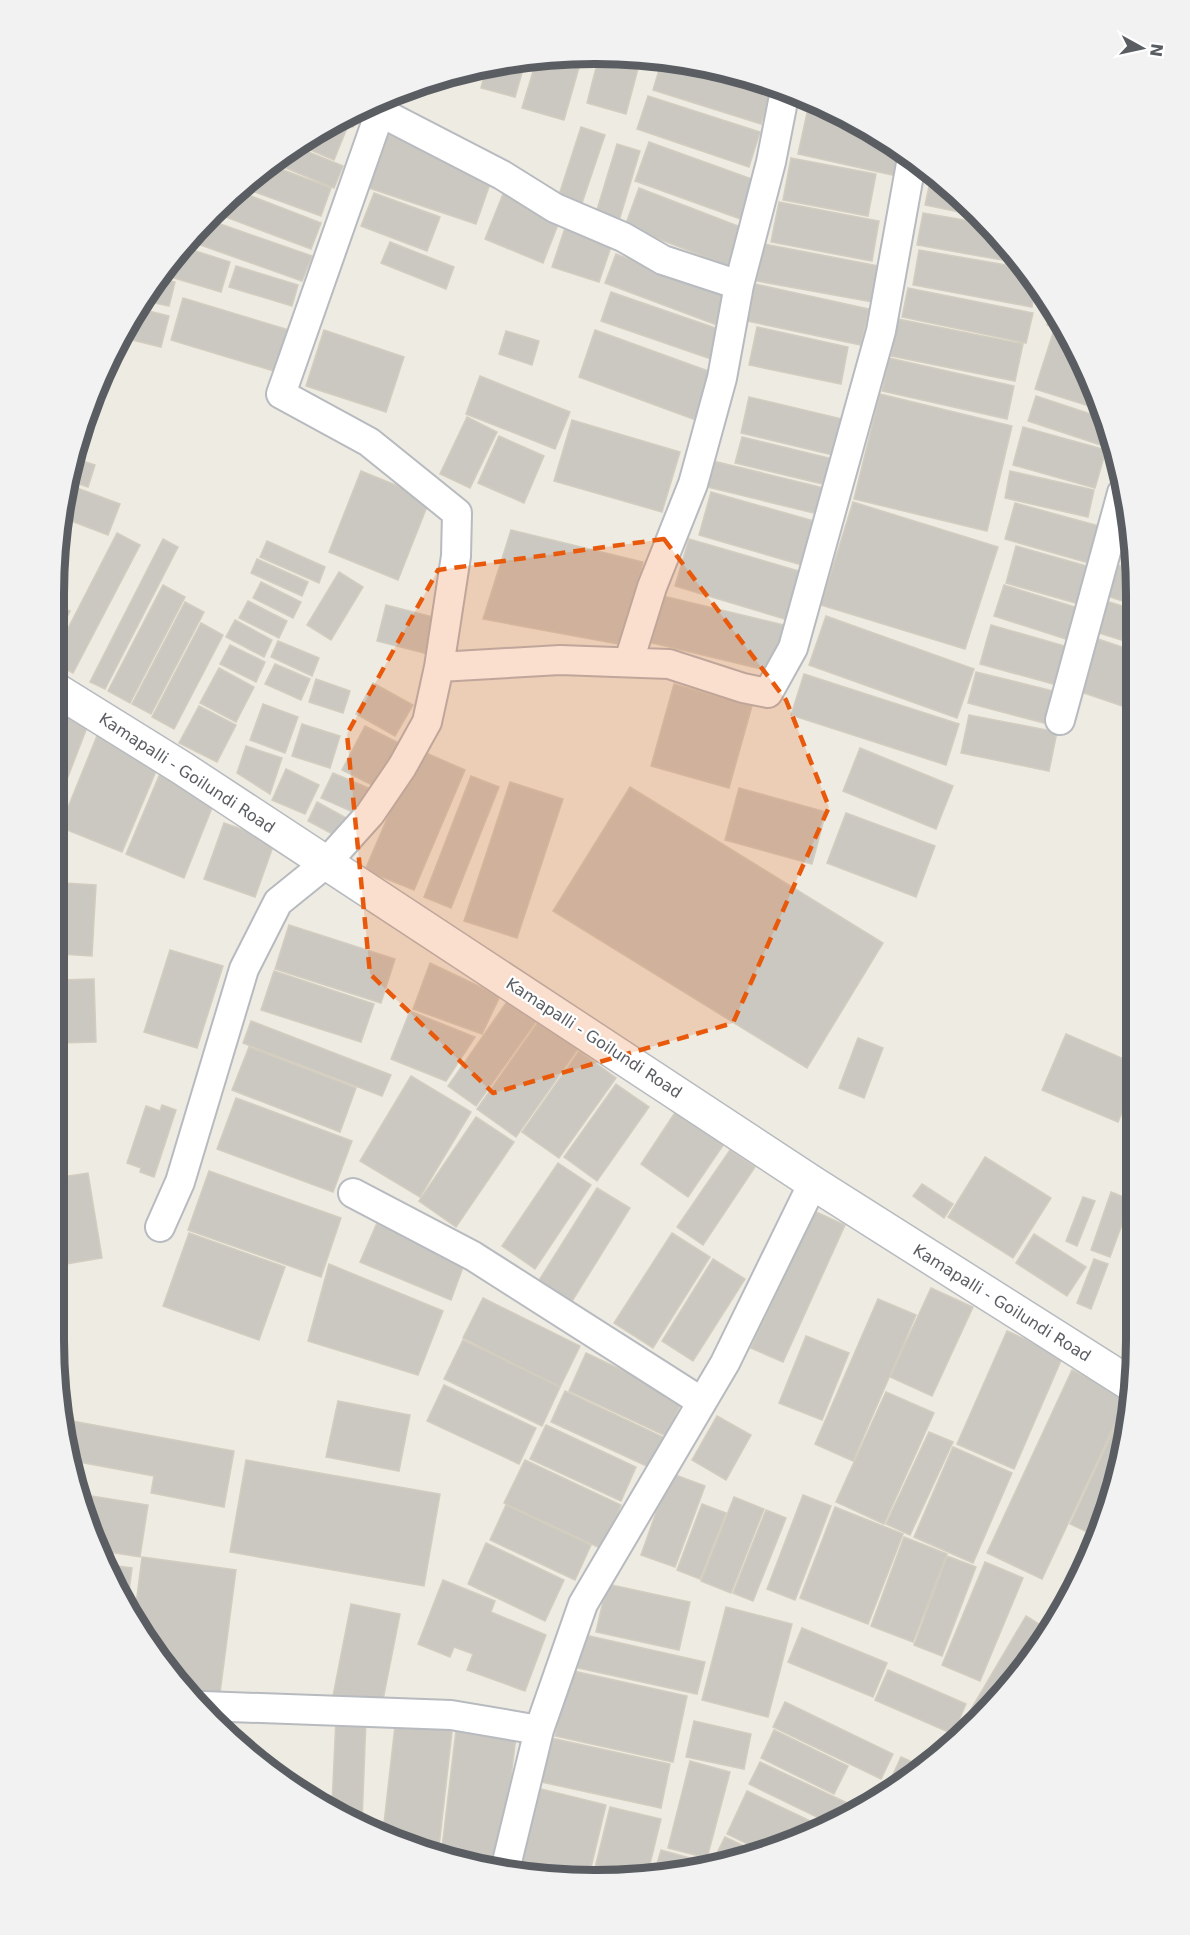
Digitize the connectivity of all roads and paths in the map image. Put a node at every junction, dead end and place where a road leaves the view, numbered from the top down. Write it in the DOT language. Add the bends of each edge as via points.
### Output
graph roads {
  1 [pos="783,99"];
  2 [pos="910,168"];
  3 [pos="739,285"];
  4 [pos="1118,508"];
  5 [pos="630,661"];
  6 [pos="439,667"];
  7 [pos="64,695"];
  8 [pos="1060,720"];
  9 [pos="325,864"];
  10 [pos="813,1183"];
  11 [pos="353,1193"];
  12 [pos="160,1227"];
  13 [pos="1124,1379"];
  14 [pos="702,1402"];
  15 [pos="212,1706"];
  16 [pos="539,1730"];
  17 [pos="507,1863"];
  1 -- 3 [label="street"];
  2 -- 5 [label="street" via="881,331 793,648 768,693 669,664"];
  3 -- 5 [label="street" via="722,378 693,484 652,587"];
  3 -- 6 [label="street" via="663,260 623,237 555,208 502,175 380,112 281,394 369,442 457,513 456,556"];
  4 -- 8 [label="street"];
  5 -- 6 [label="street" via="560,660"];
  6 -- 9 [label="street" via="427,722 402,767 370,814"];
  7 -- 9 [label="street, Kamapalli - Goilundi Road" via="227,796"];
  9 -- 10 [label="street, Kamapalli - Goilundi Road"];
  9 -- 12 [label="street" via="278,902 244,969 180,1182"];
  10 -- 13 [label="street, Kamapalli - Goilundi Road"];
  10 -- 14 [label="street"];
  11 -- 14 [label="street" via="472,1256"];
  14 -- 16 [label="street" via="583,1604"];
  15 -- 16 [label="street" via="451,1715"];
  16 -- 17 [label="street"];
}
